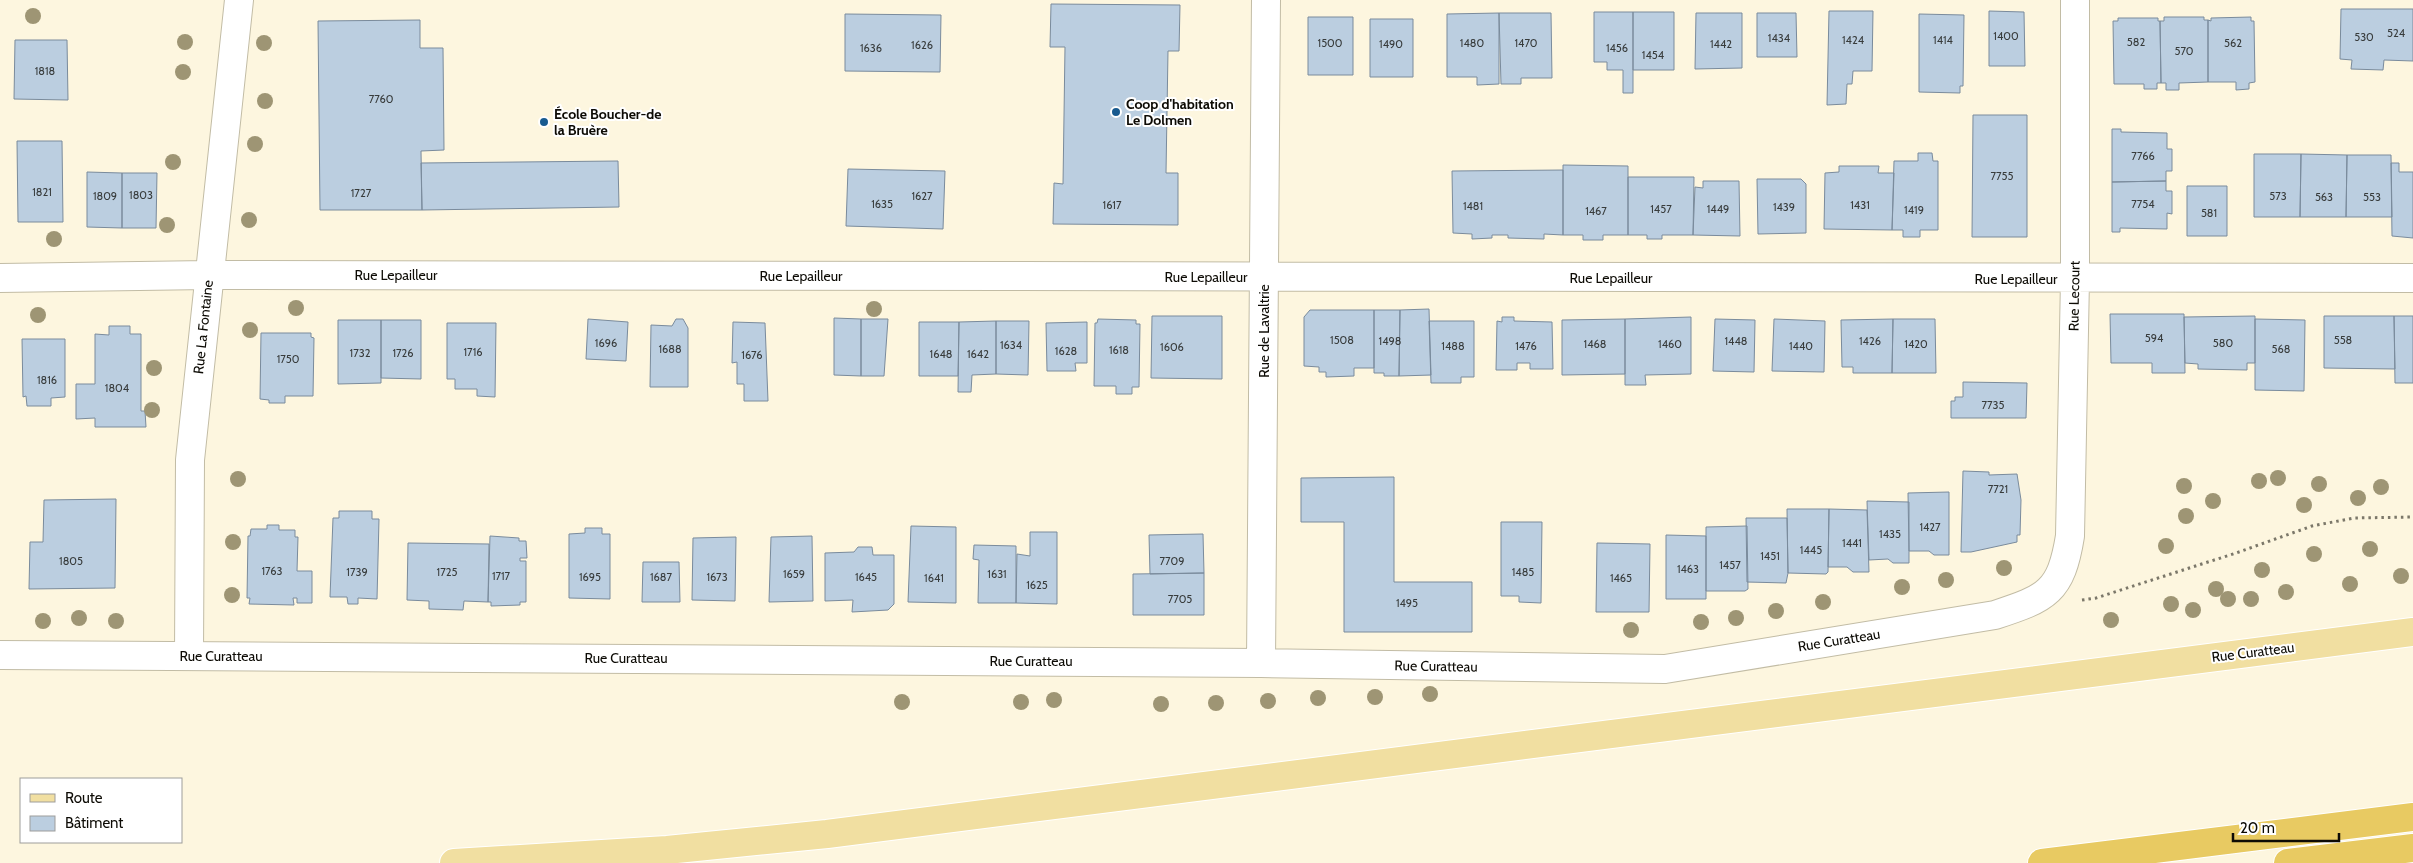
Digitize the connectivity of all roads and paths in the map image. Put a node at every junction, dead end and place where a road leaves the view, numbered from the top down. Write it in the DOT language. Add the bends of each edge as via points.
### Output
graph roads {
  1 [pos="239,0"];
  2 [pos="1266,0"];
  3 [pos="2075,0"];
  4 [pos="208,275"];
  5 [pos="1264,277"];
  6 [pos="0,278"];
  7 [pos="2413,278"];
  8 [pos="2075,279"];
  9 [pos="2413,517"];
  10 [pos="2063,594"];
  11 [pos="2413,632"];
  12 [pos="0,655"];
  13 [pos="189,655"];
  14 [pos="1261,663"];
  15 [pos="2413,817"];
  16 [pos="2413,848"];
  17 [pos="454,863"];
  18 [pos="2042,863"];
  19 [pos="2288,863"];
  1 -- 4 [label="street, Rue La Fontaine"];
  2 -- 5 [label="street, Rue de Lavaltrie"];
  3 -- 8 [label="street, Rue Lecourt"];
  4 -- 5 [label="street, Rue Lepailleur"];
  4 -- 6 [label="street, Rue Lepailleur"];
  4 -- 13 [label="street, Rue La Fontaine" via="190,460"];
  5 -- 8 [label="street, Rue Lepailleur"];
  5 -- 14 [label="street, Rue de Lavaltrie"];
  7 -- 8 [label="street, Rue Lepailleur"];
  8 -- 10 [label="street, Rue Lecourt" via="2070,536"];
  9 -- 10 [label="path" via="2354,518 2312,526 2096,598"];
  10 -- 14 [label="street, Rue Curatteau" via="1995,614 1665,669"];
  11 -- 17 [label="main road, Rue Curatteau" via="827,834 667,850"];
  12 -- 13 [label="street, Rue Curatteau"];
  13 -- 14 [label="street, Rue Curatteau"];
  15 -- 18 [label="highway"];
  16 -- 19 [label="highway"];
}
